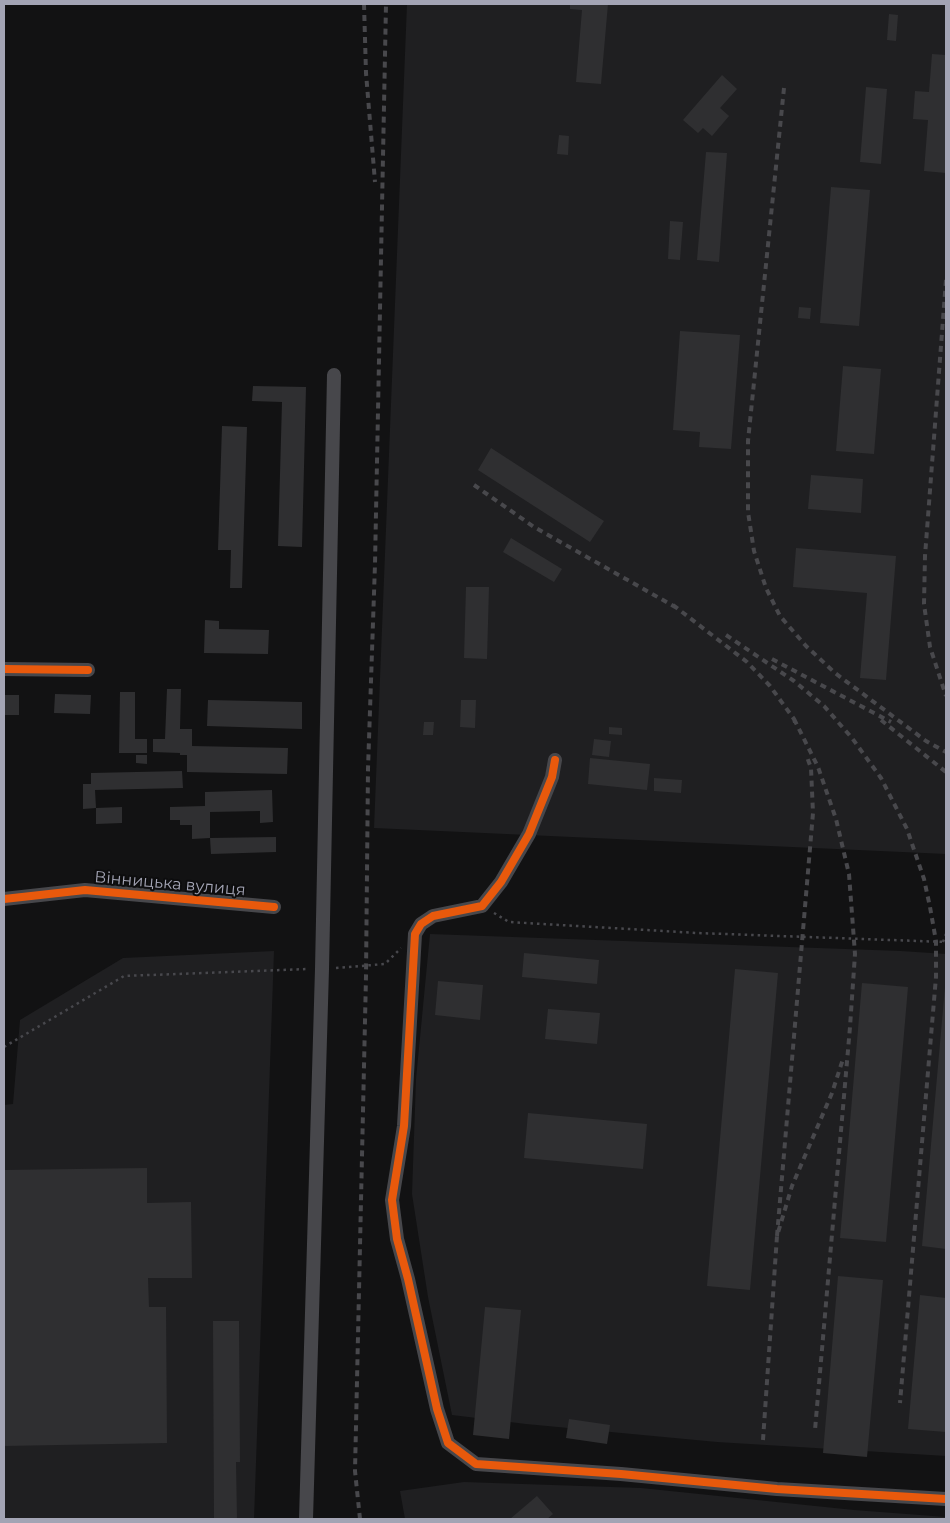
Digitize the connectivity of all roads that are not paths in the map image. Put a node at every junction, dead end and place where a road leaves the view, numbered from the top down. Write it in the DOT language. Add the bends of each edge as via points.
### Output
graph roads {
  1 [pos="334,375"];
  2 [pos="4,669"];
  3 [pos="88,670"];
  4 [pos="555,760"];
  5 [pos="4,899"];
  6 [pos="274,907"];
  7 [pos="946,1499"];
  8 [pos="306,1519"];
  1 -- 8 [label="street" via="322,969"];
  2 -- 3 [label="street"];
  4 -- 7 [label="street" via="552,777 528,834 501,882 482,906 433,916 421,924 416,934 404,1126 392,1200 397,1239 448,1443 476,1464 777,1489"];
  5 -- 6 [label="street, Вінницька вулиця" via="85,890"];
}
